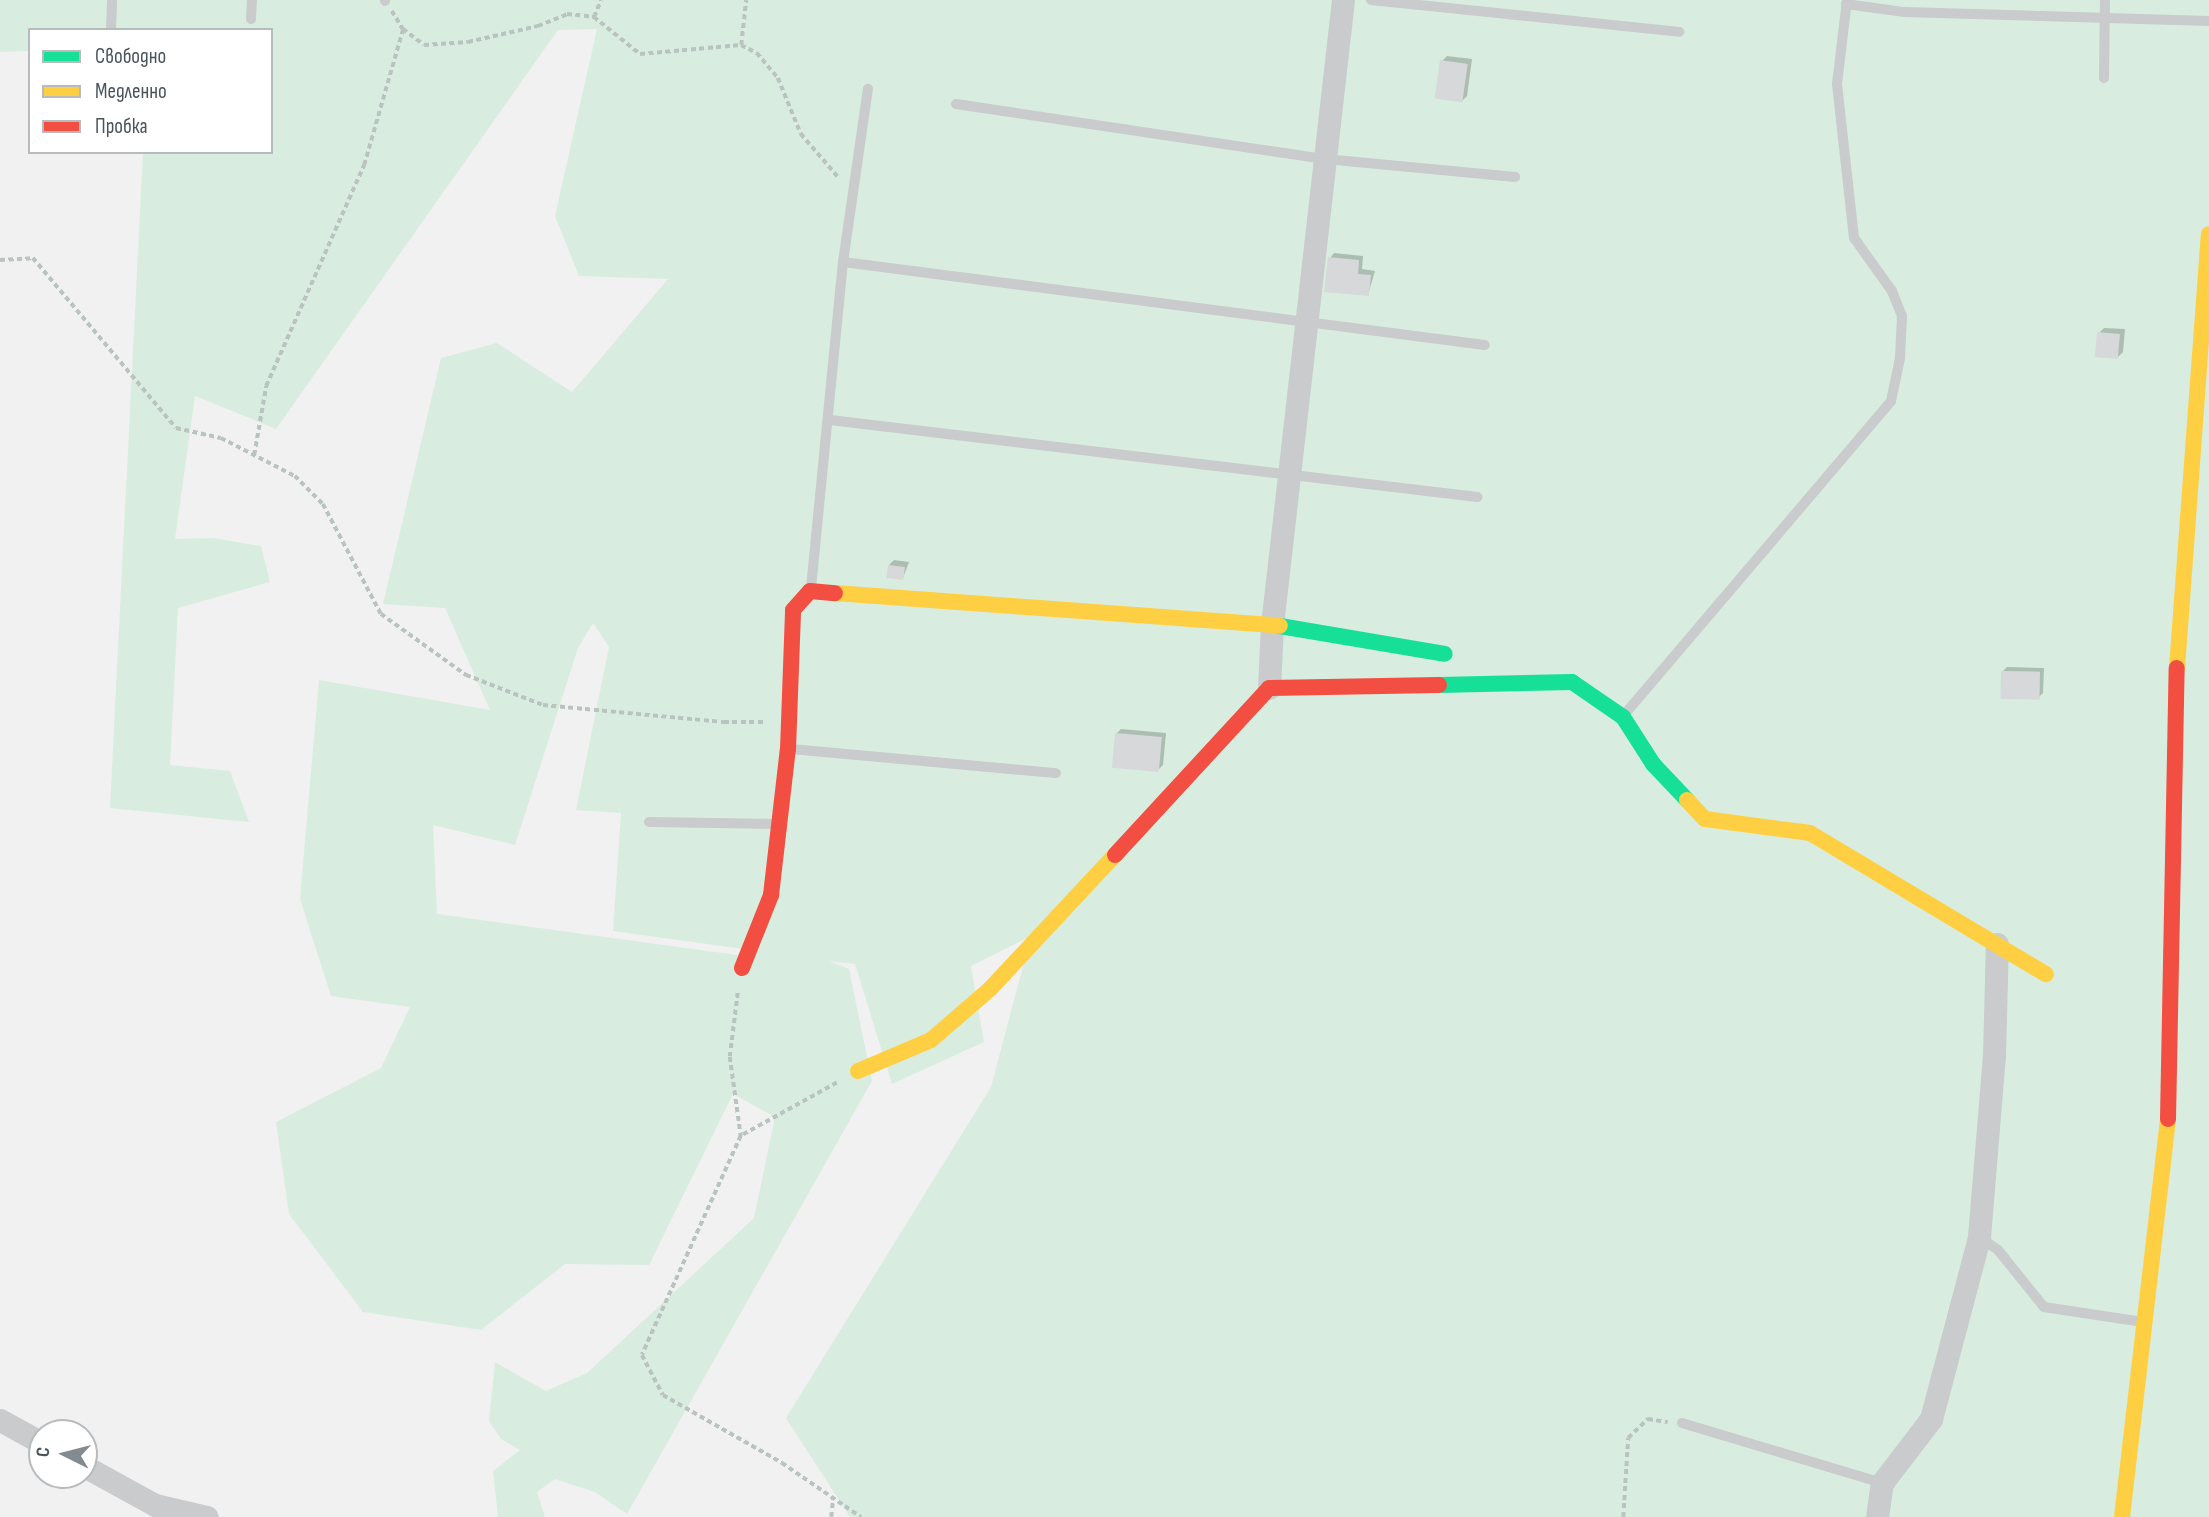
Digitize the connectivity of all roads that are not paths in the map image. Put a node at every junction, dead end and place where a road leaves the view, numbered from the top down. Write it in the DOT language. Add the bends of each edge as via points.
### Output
graph roads {
  1 [pos="112,0"];
  2 [pos="252,0"];
  3 [pos="1343,0"];
  4 [pos="1371,0"];
  5 [pos="2105,0"];
  6 [pos="1847,2"];
  7 [pos="251,19"];
  8 [pos="2209,20"];
  9 [pos="2105,21"];
  10 [pos="111,28"];
  11 [pos="1679,32"];
  12 [pos="2104,78"];
  13 [pos="868,89"];
  14 [pos="956,104"];
  15 [pos="1325,159"];
  16 [pos="1515,177"];
  17 [pos="2209,234"];
  18 [pos="843,262"];
  19 [pos="1307,321"];
  20 [pos="1485,345"];
  21 [pos="830,420"];
  22 [pos="1290,471"];
  23 [pos="1477,497"];
  24 [pos="810,591"];
  25 [pos="1272,625"];
  26 [pos="1445,654"];
  27 [pos="1269,688"];
  28 [pos="1623,717"];
  29 [pos="788,749"];
  30 [pos="1056,773"];
  31 [pos="649,822"];
  32 [pos="779,824"];
  33 [pos="1997,944"];
  34 [pos="742,968"];
  35 [pos="2046,974"];
  36 [pos="858,1071"];
  37 [pos="1979,1237"];
  38 [pos="2143,1322"];
  39 [pos="0,1420"];
  40 [pos="1682,1423"];
  41 [pos="28,1435"];
  42 [pos="98,1474"];
  43 [pos="1882,1483"];
  44 [pos="207,1517"];
  45 [pos="1877,1517"];
  46 [pos="2122,1517"];
  1 -- 10 [label="lane"];
  2 -- 7 [label="lane"];
  3 -- 15 [label="street"];
  4 -- 11 [label="lane"];
  5 -- 9 [label="lane"];
  6 -- 9 [label="lane" via="1904,12"];
  6 -- 28 [label="lane" via="1838,84 1854,238 1892,290 1902,316 1891,401"];
  8 -- 9 [label="lane"];
  9 -- 12 [label="lane"];
  13 -- 18 [label="lane"];
  14 -- 15 [label="lane"];
  15 -- 16 [label="lane"];
  15 -- 19 [label="street"];
  17 -- 38 [label="street" via="2173,725 2168,1125"];
  18 -- 19 [label="lane"];
  18 -- 21 [label="lane"];
  19 -- 20 [label="lane"];
  19 -- 22 [label="street"];
  21 -- 22 [label="lane"];
  21 -- 24 [label="lane"];
  22 -- 23 [label="lane"];
  22 -- 25 [label="street"];
  24 -- 25 [label="street"];
  24 -- 29 [label="street" via="793,610"];
  25 -- 26 [label="street"];
  25 -- 27 [label="street"];
  27 -- 28 [label="street" via="1572,682"];
  27 -- 36 [label="street" via="990,989 931,1040"];
  28 -- 33 [label="street" via="1653,764 1705,819 1810,833"];
  29 -- 30 [label="lane"];
  29 -- 32 [label="street"];
  31 -- 32 [label="lane"];
  32 -- 34 [label="street" via="771,895"];
  33 -- 35 [label="street"];
  33 -- 37 [label="street" via="1994,1055"];
  37 -- 38 [label="lane" via="1998,1250 2044,1307"];
  37 -- 43 [label="street" via="1931,1419"];
  38 -- 46 [label="street"];
  39 -- 41 [label="street"];
  40 -- 43 [label="lane"];
  42 -- 44 [label="street" via="155,1505"];
  43 -- 45 [label="street"];
}
